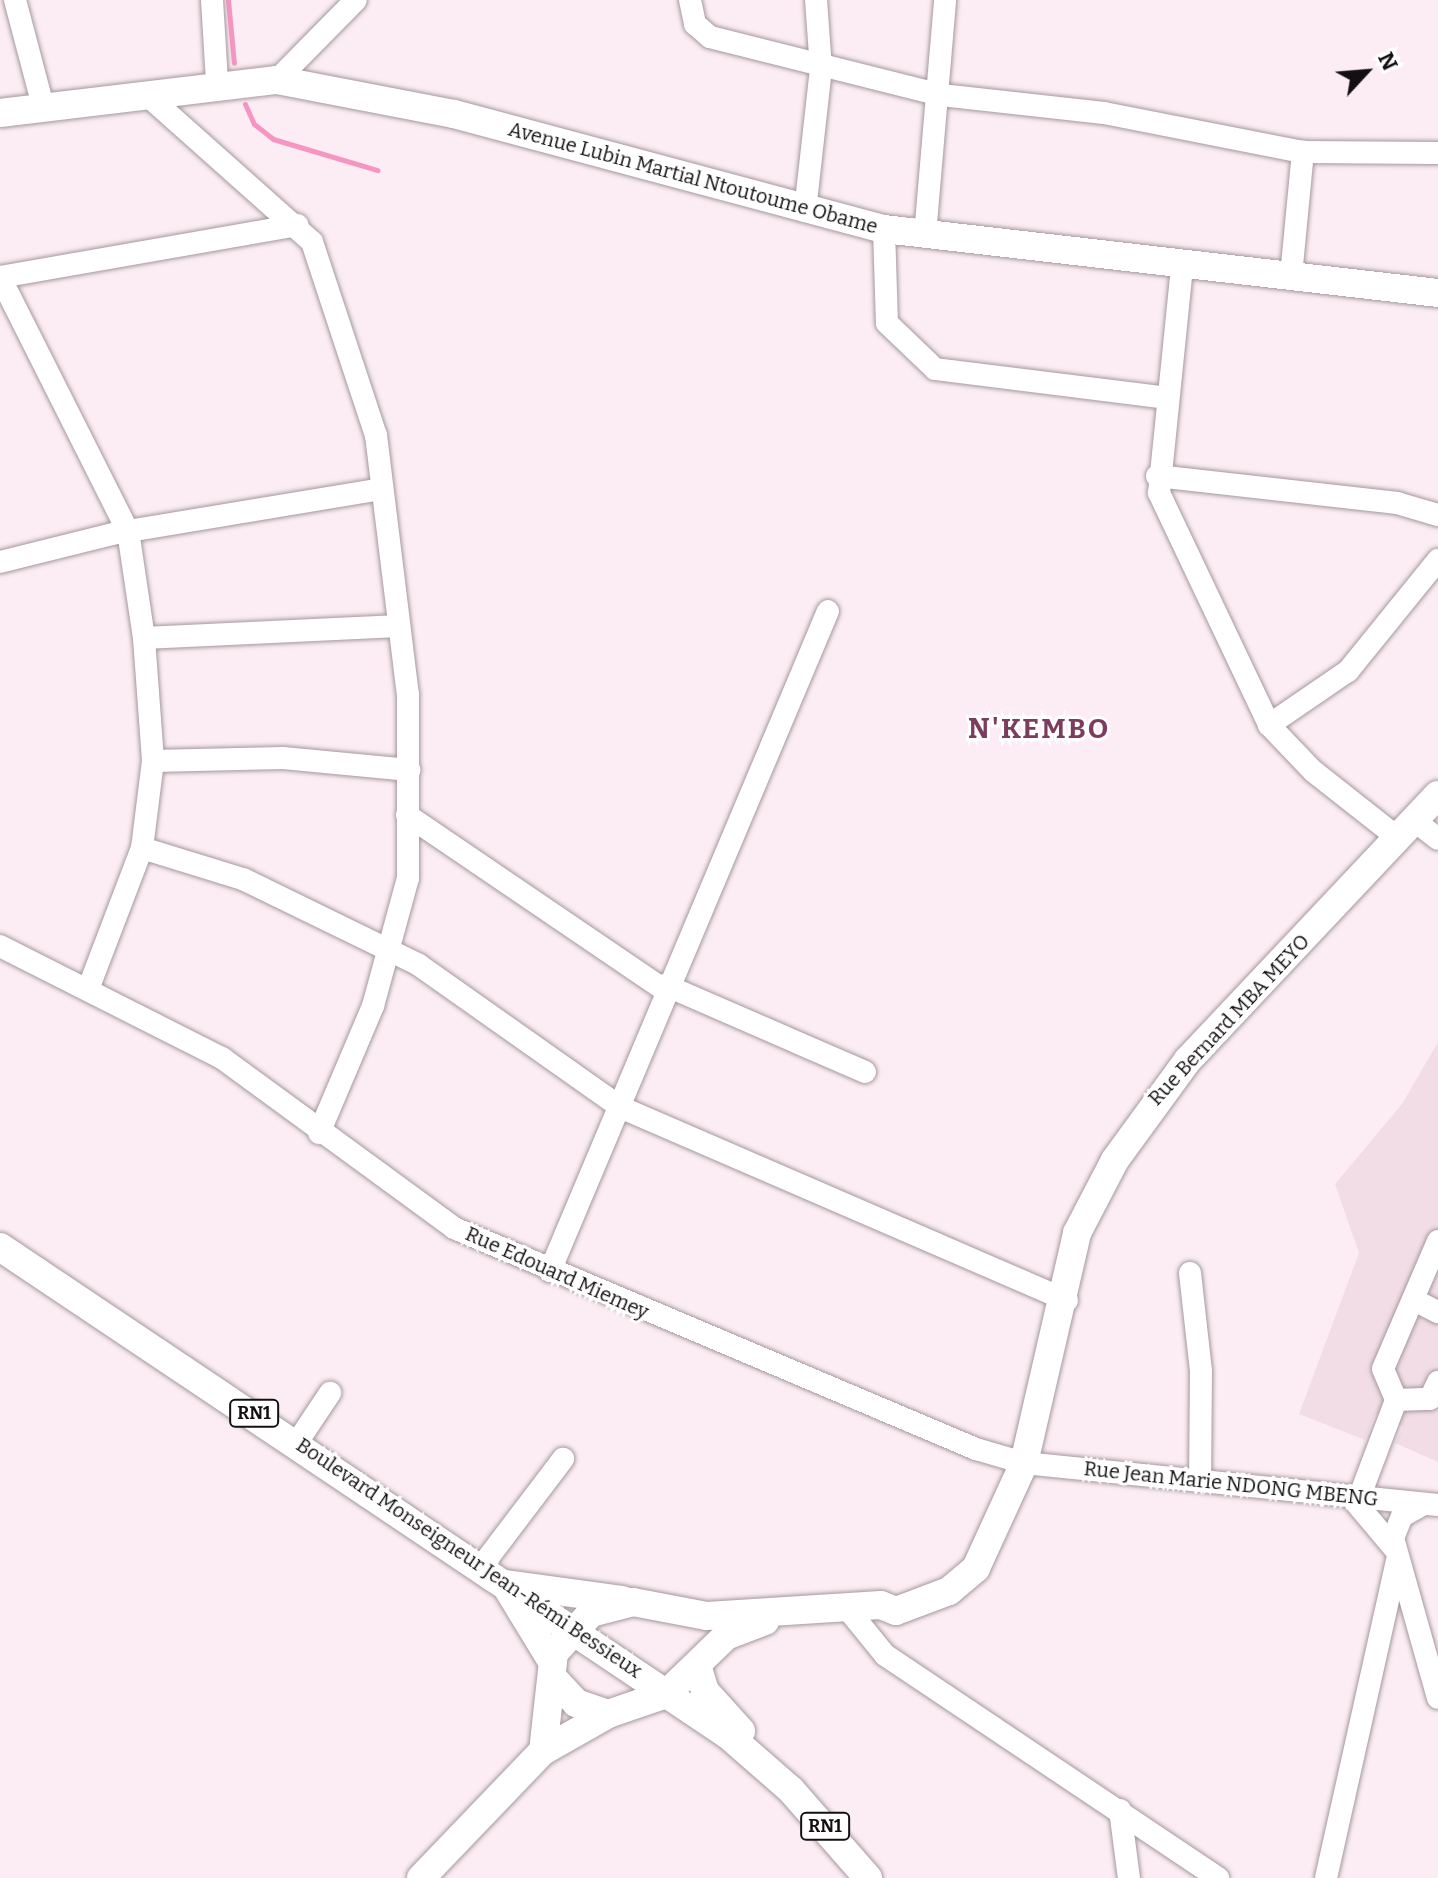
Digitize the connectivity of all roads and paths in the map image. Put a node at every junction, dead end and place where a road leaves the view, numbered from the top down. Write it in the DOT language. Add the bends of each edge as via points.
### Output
graph roads {
  1 [pos="15,0"];
  2 [pos="212,0"];
  3 [pos="356,0"];
  4 [pos="690,0"];
  5 [pos="816,0"];
  6 [pos="945,0"];
  7 [pos="821,69"];
  8 [pos="277,80"];
  9 [pos="217,82"];
  10 [pos="146,94"];
  11 [pos="941,95"];
  12 [pos="43,106"];
  13 [pos="0,113"];
  14 [pos="1303,152"];
  15 [pos="1438,153"];
  16 [pos="805,211"];
  17 [pos="297,225"];
  18 [pos="884,229"];
  19 [pos="925,235"];
  20 [pos="1182,267"];
  21 [pos="1291,276"];
  22 [pos="0,277"];
  23 [pos="1438,293"];
  24 [pos="1167,398"];
  25 [pos="1157,476"];
  26 [pos="381,489"];
  27 [pos="1438,515"];
  28 [pos="128,531"];
  29 [pos="1438,560"];
  30 [pos="0,562"];
  31 [pos="828,611"];
  32 [pos="399,626"];
  33 [pos="144,638"];
  34 [pos="1269,725"];
  35 [pos="153,761"];
  36 [pos="409,770"];
  37 [pos="1438,795"];
  38 [pos="407,815"];
  39 [pos="1406,830"];
  40 [pos="1438,839"];
  41 [pos="142,848"];
  42 [pos="0,946"];
  43 [pos="391,950"];
  44 [pos="89,987"];
  45 [pos="664,987"];
  46 [pos="865,1072"];
  47 [pos="620,1107"];
  48 [pos="319,1133"];
  49 [pos="1438,1241"];
  50 [pos="0,1247"];
  51 [pos="550,1271"];
  52 [pos="1190,1273"];
  53 [pos="1067,1300"];
  54 [pos="1414,1300"];
  55 [pos="1438,1312"];
  56 [pos="1438,1382"];
  57 [pos="330,1393"];
  58 [pos="1396,1400"];
  59 [pos="298,1441"];
  60 [pos="563,1459"];
  61 [pos="1024,1463"];
  62 [pos="1200,1479"];
  63 [pos="1355,1497"];
  64 [pos="1431,1504"];
  65 [pos="1396,1555"];
  66 [pos="481,1567"];
  67 [pos="505,1584"];
  68 [pos="633,1602"];
  69 [pos="669,1607"];
  70 [pos="846,1607"];
  71 [pos="772,1617"];
  72 [pos="572,1627"];
  73 [pos="703,1658"];
  74 [pos="553,1671"];
  75 [pos="666,1694"];
  76 [pos="1438,1698"];
  77 [pos="619,1712"];
  78 [pos="543,1751"];
  79 [pos="778,1779"];
  80 [pos="1120,1810"];
  81 [pos="421,1878"];
  82 [pos="868,1878"];
  83 [pos="1129,1878"];
  84 [pos="1218,1878"];
  85 [pos="1326,1878"];
  1 -- 12 [label="street"];
  2 -- 9 [label="street"];
  3 -- 8 [label="street"];
  4 -- 7 [label="street" via="695,24 710,37"];
  5 -- 7 [label="street"];
  6 -- 11 [label="street"];
  7 -- 11 [label="street"];
  7 -- 16 [label="street"];
  8 -- 9 [label="main road, Avenue Lubin Martial Ntoutoume Obame"];
  8 -- 16 [label="main road, Avenue Lubin Martial Ntoutoume Obame" via="454,114"];
  9 -- 10 [label="main road, Avenue Lubin Martial Ntoutoume Obame"];
  10 -- 12 [label="main road, Avenue Lubin Martial Ntoutoume Obame"];
  10 -- 17 [label="street"];
  11 -- 14 [label="street" via="1104,113"];
  11 -- 19 [label="street"];
  12 -- 13 [label="main road, Avenue Lubin Martial Ntoutoume Obame"];
  14 -- 15 [label="street"];
  14 -- 21 [label="street"];
  16 -- 18 [label="main road, Avenue Lubin Martial Ntoutoume Obame"];
  17 -- 22 [label="street"];
  17 -- 26 [label="street" via="331,285 367,394"];
  18 -- 19 [label="main road, Avenue Lubin Martial Ntoutoume Obame"];
  18 -- 24 [label="street" via="887,323 935,369"];
  19 -- 20 [label="main road, Avenue Lubin Martial Ntoutoume Obame"];
  20 -- 21 [label="main road, Avenue Lubin Martial Ntoutoume Obame"];
  20 -- 24 [label="street"];
  21 -- 23 [label="main road, Avenue Lubin Martial Ntoutoume Obame"];
  22 -- 28 [label="street"];
  24 -- 25 [label="street"];
  25 -- 27 [label="street" via="1397,503"];
  25 -- 34 [label="street" via="1218,629"];
  26 -- 28 [label="street"];
  26 -- 32 [label="street"];
  28 -- 30 [label="street"];
  28 -- 33 [label="street"];
  29 -- 34 [label="street" via="1348,671"];
  31 -- 45 [label="street" via="746,817"];
  32 -- 33 [label="street"];
  32 -- 36 [label="street"];
  33 -- 35 [label="street"];
  34 -- 39 [label="street" via="1313,771"];
  35 -- 36 [label="street" via="283,758"];
  35 -- 41 [label="street"];
  36 -- 38 [label="street"];
  37 -- 39 [label="main road, Rue Bernard MBA MEYO"];
  38 -- 43 [label="street" via="408,878"];
  38 -- 45 [label="street"];
  39 -- 40 [label="street"];
  39 -- 53 [label="main road, Rue Bernard MBA MEYO" via="1143,1114 1077,1233"];
  41 -- 43 [label="street" via="215,867"];
  41 -- 44 [label="street"];
  42 -- 44 [label="street, Rue Edouard Miemey"];
  43 -- 47 [label="street"];
  43 -- 48 [label="street"];
  44 -- 48 [label="street, Rue Edouard Miemey" via="222,1058"];
  45 -- 46 [label="street"];
  45 -- 47 [label="street"];
  47 -- 51 [label="street"];
  47 -- 53 [label="street"];
  48 -- 51 [label="street, Rue Edouard Miemey" via="454,1228"];
  49 -- 54 [label="street"];
  50 -- 59 [label="main road, Boulevard Monseigneur Jean-Rémi Bessieux / RN1"];
  51 -- 61 [label="street, Rue Edouard Miemey"];
  52 -- 62 [label="street" via="1201,1371"];
  53 -- 61 [label="main road, Rue Bernard MBA MEYO"];
  54 -- 55 [label="street"];
  54 -- 58 [label="street" via="1383,1369"];
  56 -- 58 [label="street" via="1430,1399"];
  57 -- 59 [label="street"];
  58 -- 63 [label="street"];
  59 -- 66 [label="main road, Boulevard Monseigneur Jean-Rémi Bessieux / RN1"];
  60 -- 66 [label="street"];
  61 -- 62 [label="street, Rue Jean Marie NDONG MBENG"];
  61 -- 70 [label="main road, Rue Bernard MBA MEYO" via="994,1538 964,1580 918,1607"];
  62 -- 63 [label="street, Rue Jean Marie NDONG MBENG"];
  63 -- 64 [label="street, Rue Jean Marie NDONG MBENG"];
  63 -- 65 [label="street"];
  64 -- 65 [label="street" via="1402,1516"];
  65 -- 76 [label="street"];
  65 -- 85 [label="street"];
  66 -- 67 [label="main road, Boulevard Monseigneur Jean-Rémi Bessieux / RN1"];
  67 -- 68 [label="main road"];
  67 -- 72 [label="main road, Boulevard Monseigneur Jean-Rémi Bessieux / RN1"];
  67 -- 74 [label="main road"];
  68 -- 69 [label="main road"];
  68 -- 72 [label="main road"];
  69 -- 71 [label="main road"];
  69 -- 73 [label="main road" via="693,1620"];
  70 -- 71 [label="main road, Rue Bernard MBA MEYO"];
  70 -- 80 [label="street" via="871,1645"];
  71 -- 73 [label="main road" via="726,1636"];
  72 -- 74 [label="main road"];
  72 -- 75 [label="main road, Boulevard Monseigneur Jean-Rémi Bessieux / RN1"];
  73 -- 75 [label="main road"];
  73 -- 79 [label="main road" via="705,1691"];
  74 -- 77 [label="main road" via="576,1703"];
  74 -- 78 [label="main road" via="544,1710"];
  75 -- 77 [label="main road"];
  75 -- 79 [label="main road, Boulevard Monseigneur Jean-Rémi Bessieux / RN1"];
  77 -- 78 [label="main road"];
  77 -- 79 [label="main road" via="685,1720"];
  78 -- 81 [label="main road"];
  79 -- 82 [label="main road, Boulevard Monseigneur Jean-Rémi Bessieux / RN1"];
  80 -- 83 [label="street"];
  80 -- 84 [label="street"];
}
